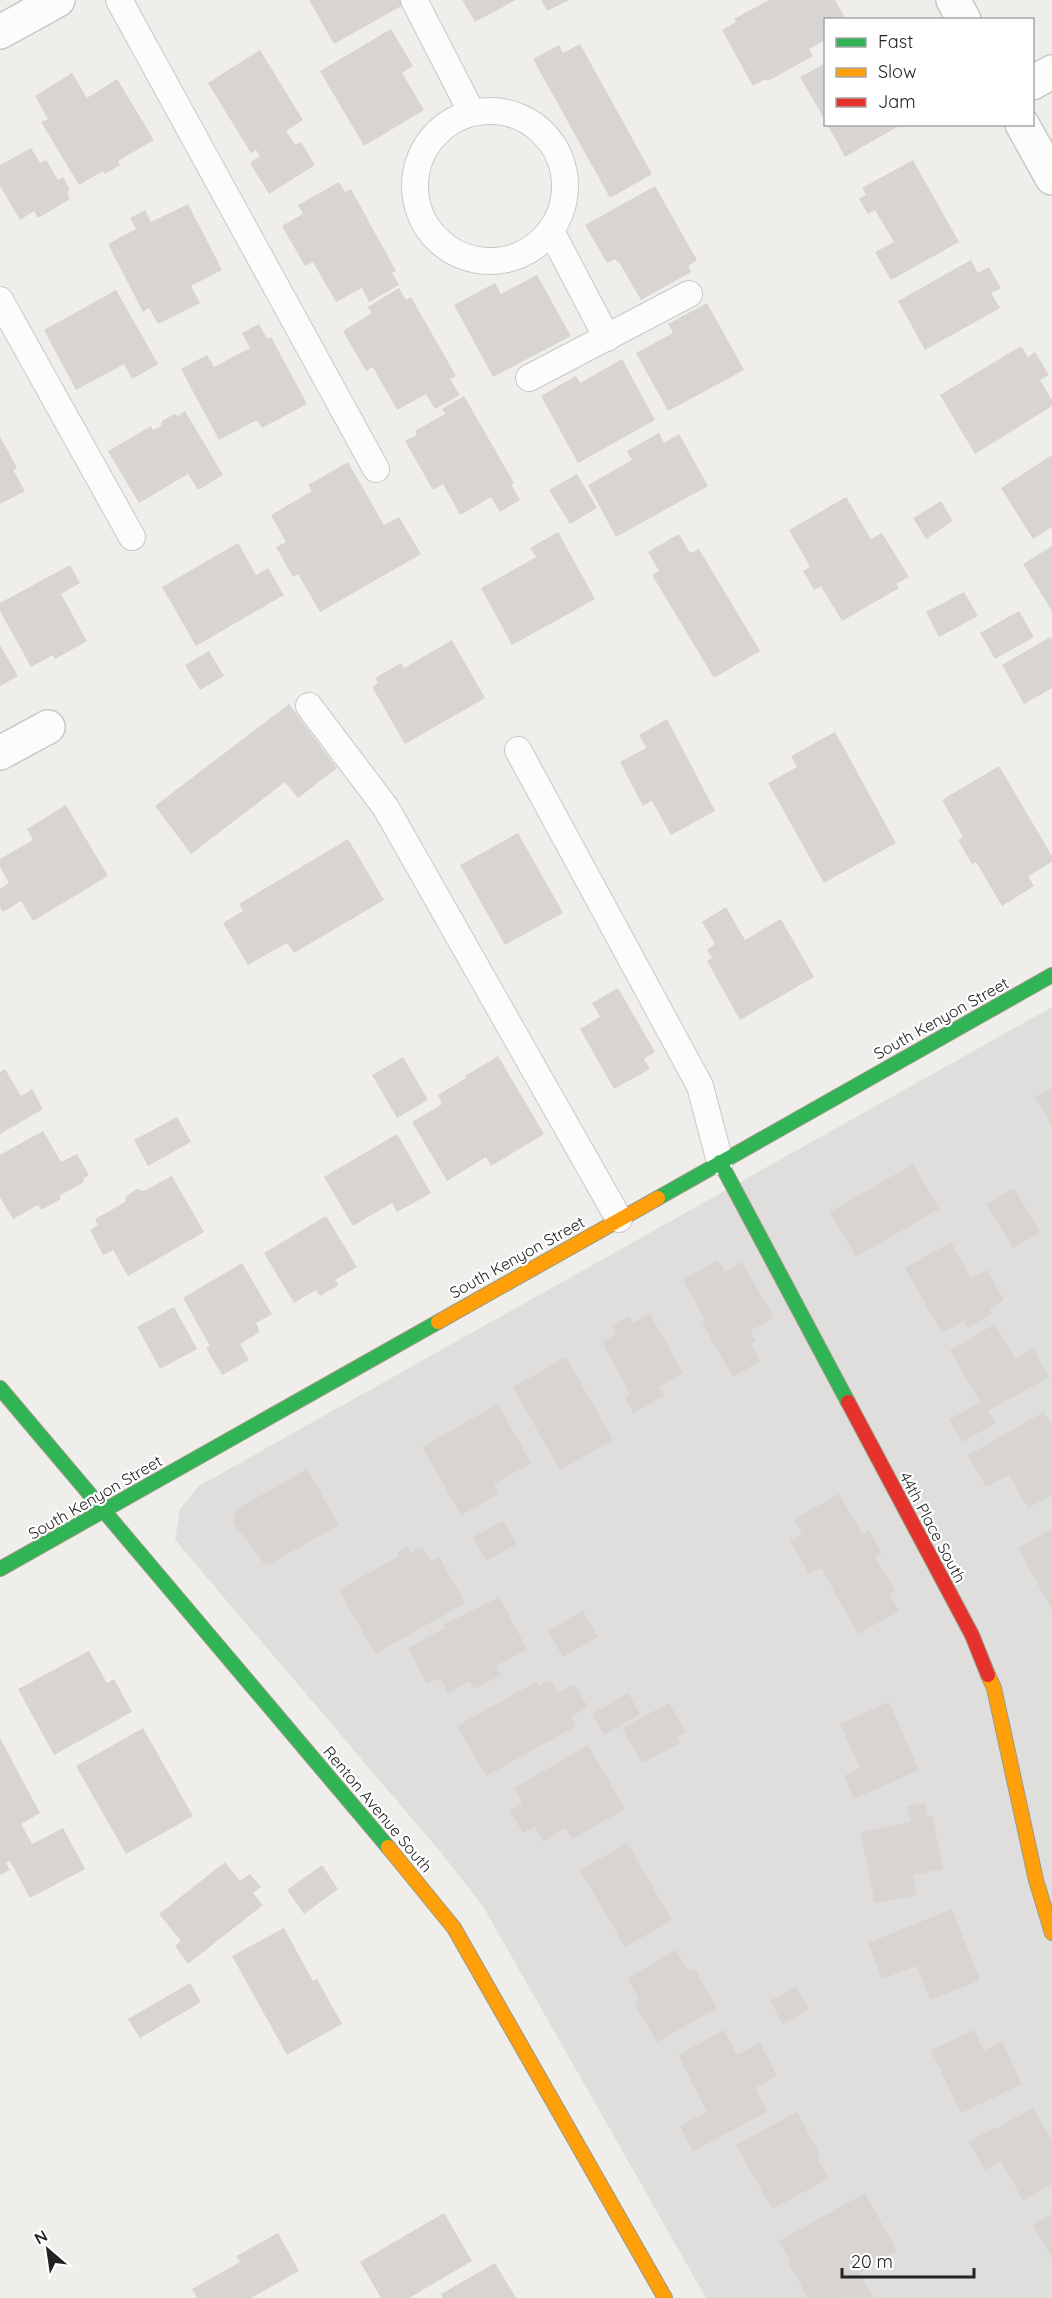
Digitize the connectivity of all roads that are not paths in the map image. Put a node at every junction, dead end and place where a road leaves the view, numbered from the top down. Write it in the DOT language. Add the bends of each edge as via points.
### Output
graph roads {
  1 [pos="58,0"];
  2 [pos="119,0"];
  3 [pos="414,0"];
  4 [pos="953,0"];
  5 [pos="963,18"];
  6 [pos="0,32"];
  7 [pos="1052,72"];
  8 [pos="1034,82"];
  9 [pos="472,113"];
  10 [pos="1023,126"];
  11 [pos="1052,178"];
  12 [pos="551,231"];
  13 [pos="689,294"];
  14 [pos="0,300"];
  15 [pos="607,338"];
  16 [pos="529,378"];
  17 [pos="376,469"];
  18 [pos="132,537"];
  19 [pos="309,706"];
  20 [pos="48,727"];
  21 [pos="518,750"];
  22 [pos="0,753"];
  23 [pos="1052,975"];
  24 [pos="720,1162"];
  25 [pos="619,1219"];
  26 [pos="0,1388"];
  27 [pos="103,1510"];
  28 [pos="0,1569"];
  29 [pos="1052,1933"];
  30 [pos="665,2298"];
  1 -- 6 [label="street"];
  2 -- 17 [label="lane"];
  3 -- 9 [label="lane"];
  4 -- 5 [label="street"];
  7 -- 8 [label="street"];
  9 -- 12 [label="lane" via="498,111 524,118 557,151 565,176 564,202"];
  9 -- 12 [label="lane" via="448,123 429,142 416,170 415,196 423,221 439,242 461,256 482,261 508,259 532,249"];
  10 -- 11 [label="street"];
  12 -- 15 [label="lane"];
  13 -- 15 [label="lane"];
  14 -- 18 [label="lane"];
  15 -- 16 [label="lane"];
  19 -- 25 [label="lane" via="386,808"];
  20 -- 22 [label="street"];
  21 -- 24 [label="lane" via="700,1086"];
  23 -- 24 [label="street, South Kenyon Street"];
  24 -- 25 [label="street, South Kenyon Street"];
  24 -- 29 [label="street, 44th Place South" via="972,1635 994,1688 1036,1880"];
  25 -- 27 [label="street, South Kenyon Street"];
  26 -- 27 [label="street, Renton Avenue South"];
  27 -- 28 [label="street, South Kenyon Street"];
  27 -- 30 [label="street, Renton Avenue South" via="454,1928"];
}
